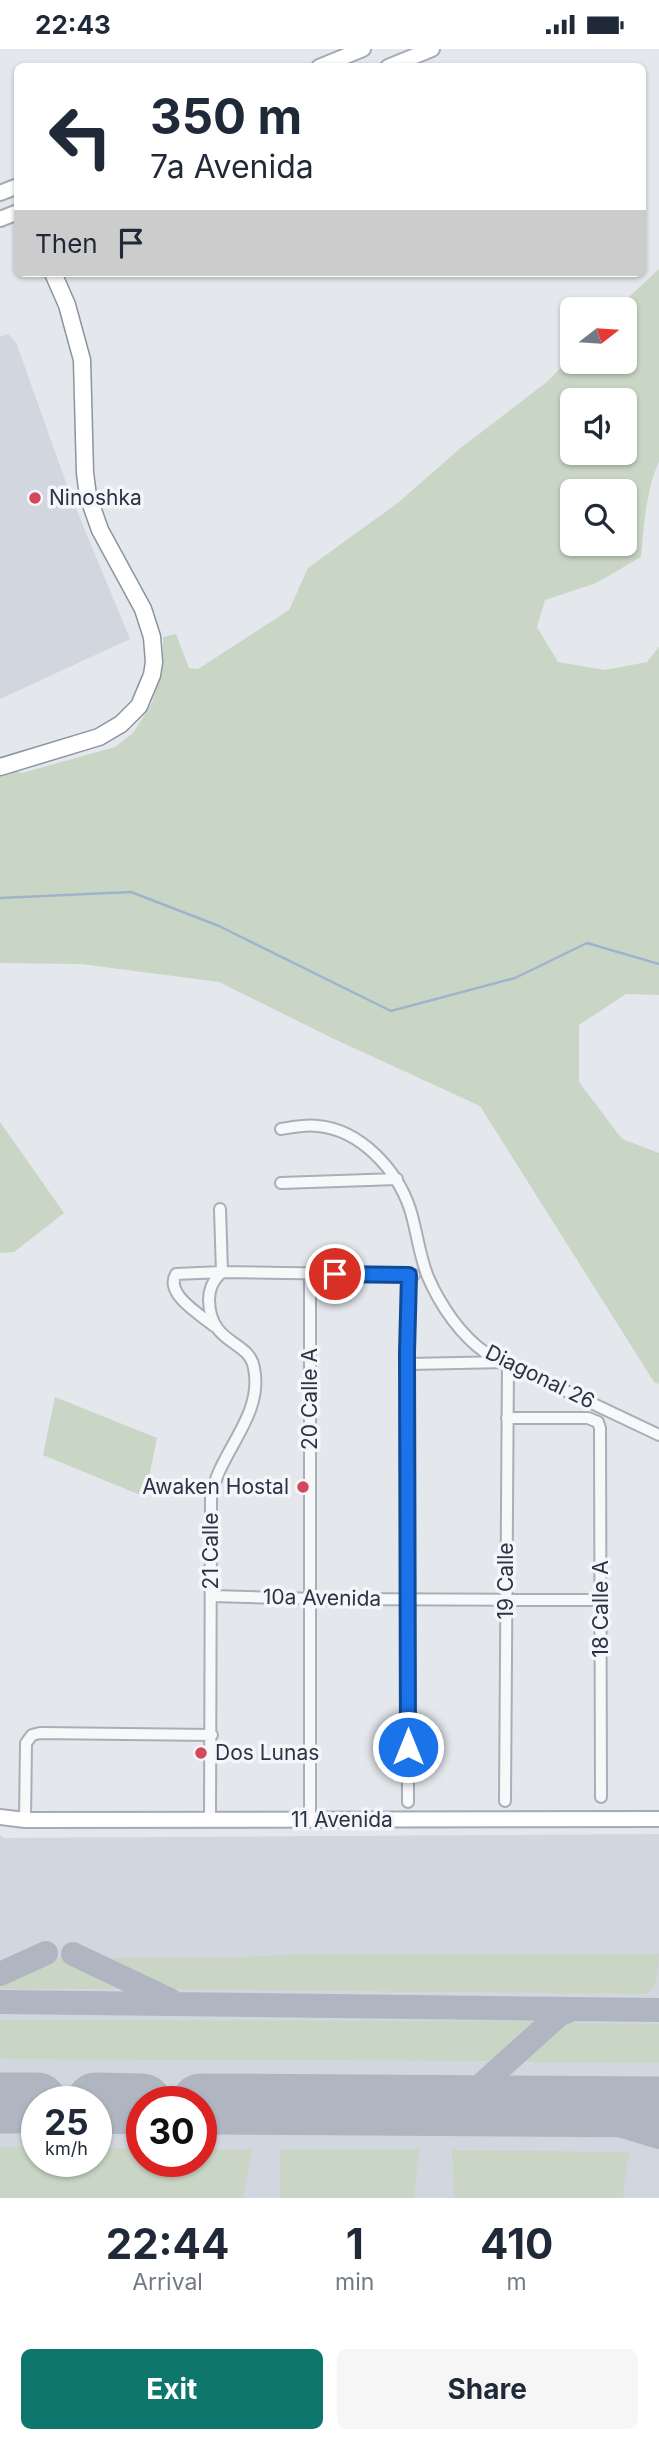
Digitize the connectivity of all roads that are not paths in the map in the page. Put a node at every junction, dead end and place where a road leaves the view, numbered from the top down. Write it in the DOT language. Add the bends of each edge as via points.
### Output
graph roads {
  1 [pos="363,49"];
  2 [pos="432,49"];
  3 [pos="329,63"];
  4 [pos="398,63"];
  5 [pos="54,277"];
  6 [pos="0,767"];
  7 [pos="281,1129"];
  8 [pos="397,1179"];
  9 [pos="281,1183"];
  10 [pos="220,1209"];
  11 [pos="222,1272"];
  12 [pos="310,1273"];
  13 [pos="409,1275"];
  14 [pos="427,1275"];
  15 [pos="214,1326"];
  16 [pos="508,1362"];
  17 [pos="408,1364"];
  18 [pos="507,1418"];
  19 [pos="659,1435"];
  20 [pos="212,1596"];
  21 [pos="311,1599"];
  22 [pos="408,1599"];
  23 [pos="506,1599"];
  24 [pos="601,1600"];
  25 [pos="212,1735"];
  26 [pos="601,1797"];
  27 [pos="505,1801"];
  28 [pos="408,1802"];
  29 [pos="0,1818"];
  30 [pos="310,1819"];
  31 [pos="659,1819"];
  32 [pos="25,1820"];
  33 [pos="210,1820"];
  1 -- 3 [label="main road"];
  2 -- 4 [label="main road"];
  5 -- 6 [label="highway" via="67,305 82,361 88,496 100,530 143,609 154,662 139,705 116,728"];
  7 -- 8 [label="street" via="320,1126 346,1134"];
  8 -- 9 [label="street"];
  8 -- 14 [label="street, Diagonal 26" via="411,1212"];
  10 -- 11 [label="street"];
  11 -- 12 [label="street"];
  11 -- 15 [label="street" via="210,1288"];
  11 -- 15 [label="street, 21 Calle" via="176,1274 173,1278 178,1295"];
  12 -- 13 [label="street"];
  12 -- 21 [label="street, 20 Calle A"];
  13 -- 14 [label="street"];
  13 -- 17 [label="street"];
  14 -- 16 [label="street, Diagonal 26" via="464,1335 486,1353"];
  15 -- 20 [label="street, 21 Calle" via="253,1361 256,1383 252,1408 213,1487"];
  16 -- 17 [label="street"];
  16 -- 18 [label="street, 19 Calle"];
  16 -- 19 [label="street, Diagonal 26"];
  17 -- 22 [label="street"];
  18 -- 23 [label="street, 19 Calle"];
  18 -- 24 [label="street, 18 Calle A" via="588,1417 598,1422"];
  20 -- 21 [label="street, 10a Avenida"];
  20 -- 25 [label="street, 21 Calle"];
  21 -- 22 [label="street, 10a Avenida"];
  21 -- 30 [label="street, 20 Calle A"];
  22 -- 23 [label="street, 10a Avenida"];
  22 -- 28 [label="street"];
  23 -- 24 [label="street, 10a Avenida"];
  23 -- 27 [label="street, 19 Calle"];
  24 -- 26 [label="street, 18 Calle A"];
  25 -- 32 [label="street" via="32,1735 26,1743"];
  25 -- 33 [label="street, 21 Calle"];
  29 -- 32 [label="main road"];
  30 -- 31 [label="main road, 11 Avenida"];
  30 -- 33 [label="main road, 11 Avenida"];
  32 -- 33 [label="main road, 11 Avenida"];
}
